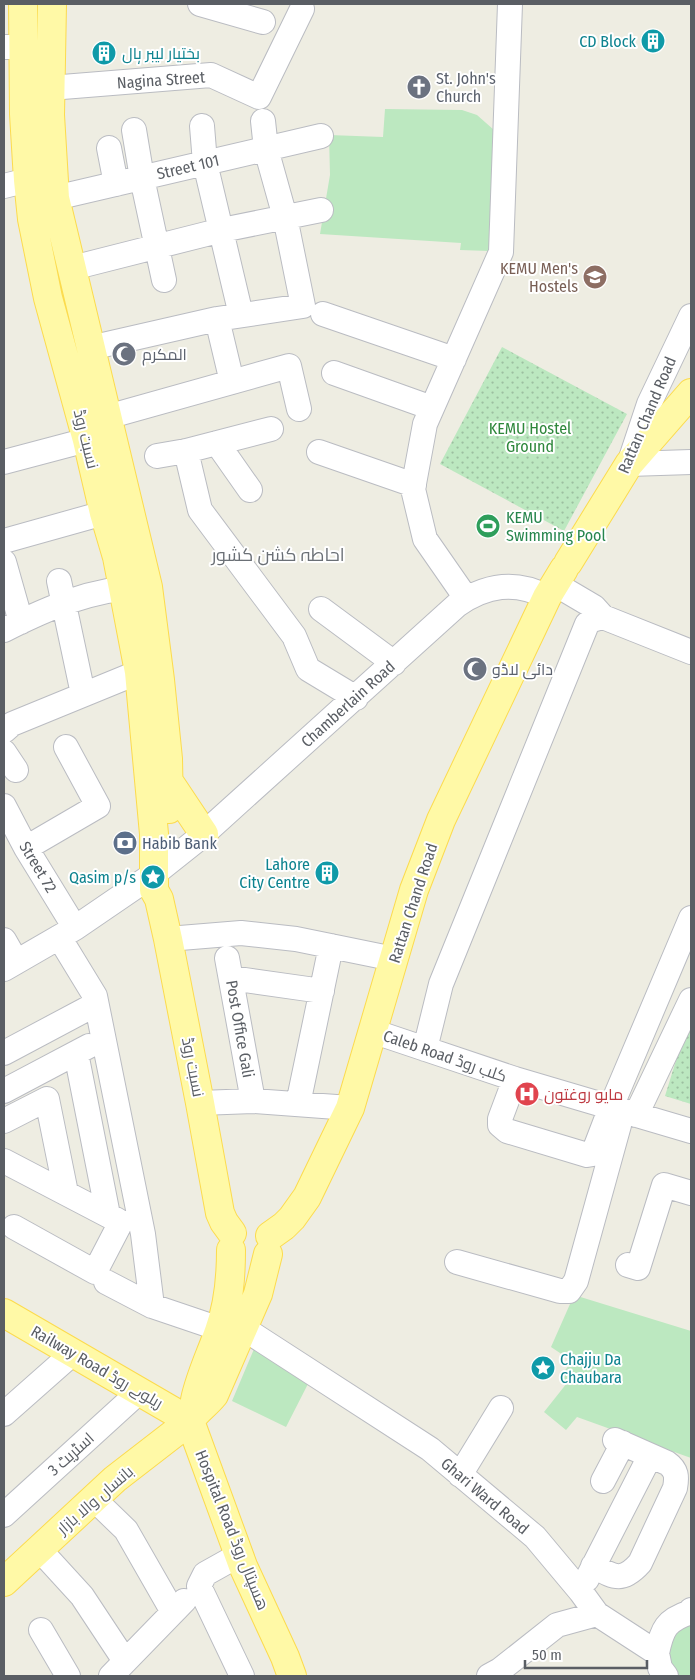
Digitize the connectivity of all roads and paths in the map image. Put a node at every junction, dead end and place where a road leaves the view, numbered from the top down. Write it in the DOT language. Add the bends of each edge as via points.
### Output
graph roads {
  1 [pos="23,4"];
  2 [pos="52,4"];
  3 [pos="200,4"];
  4 [pos="510,4"];
  5 [pos="302,9"];
  6 [pos="263,22"];
  7 [pos="13,47"];
  8 [pos="50,88"];
  9 [pos="37,114"];
  10 [pos="263,121"];
  11 [pos="202,126"];
  12 [pos="134,130"];
  13 [pos="321,136"];
  14 [pos="108,148"];
  15 [pos="266,148"];
  16 [pos="205,163"];
  17 [pos="142,178"];
  18 [pos="16,183"];
  19 [pos="116,184"];
  20 [pos="55,198"];
  21 [pos="321,210"];
  22 [pos="285,217"];
  23 [pos="222,230"];
  24 [pos="157,246"];
  25 [pos="72,268"];
  26 [pos="164,280"];
  27 [pos="323,314"];
  28 [pos="241,315"];
  29 [pos="691,316"];
  30 [pos="216,319"];
  31 [pos="90,348"];
  32 [pos="454,359"];
  33 [pos="334,373"];
  34 [pos="232,382"];
  35 [pos="691,393"];
  36 [pos="432,408"];
  37 [pos="299,409"];
  38 [pos="107,417"];
  39 [pos="271,429"];
  40 [pos="87,440"];
  41 [pos="217,443"];
  42 [pos="186,451"];
  43 [pos="319,452"];
  44 [pos="157,456"];
  45 [pos="4,462"];
  46 [pos="691,462"];
  47 [pos="629,464"];
  48 [pos="414,485"];
  49 [pos="250,490"];
  50 [pos="104,512"];
  51 [pos="4,540"];
  52 [pos="4,562"];
  53 [pos="558,578"];
  54 [pos="135,587"];
  55 [pos="61,591"];
  56 [pos="466,598"];
  57 [pos="321,608"];
  58 [pos="603,617"];
  59 [pos="12,626"];
  60 [pos="691,652"];
  61 [pos="394,663"];
  62 [pos="139,672"];
  63 [pos="83,694"];
  64 [pos="356,698"];
  65 [pos="7,721"];
  66 [pos="66,747"];
  67 [pos="168,779"];
  68 [pos="4,806"];
  69 [pos="204,834"];
  70 [pos="26,848"];
  71 [pos="160,879"];
  72 [pos="691,918"];
  73 [pos="67,932"];
  74 [pos="168,939"];
  75 [pos="4,940"];
  76 [pos="331,946"];
  77 [pos="394,959"];
  78 [pos="10,965"];
  79 [pos="322,991"];
  80 [pos="691,1000"];
  81 [pos="96,1004"];
  82 [pos="372,1031"];
  83 [pos="103,1039"];
  84 [pos="425,1049"];
  85 [pos="4,1053"];
  86 [pos="76,1053"];
  87 [pos="515,1079"];
  88 [pos="4,1090"];
  89 [pos="253,1101"];
  90 [pos="200,1103"];
  91 [pos="298,1104"];
  92 [pos="350,1108"];
  93 [pos="623,1111"];
  94 [pos="4,1121"];
  95 [pos="691,1131"];
  96 [pos="6,1167"];
  97 [pos="690,1189"];
  98 [pos="66,1193"];
  99 [pos="115,1219"];
  100 [pos="14,1226"];
  101 [pos="143,1234"];
  102 [pos="232,1242"];
  103 [pos="269,1245"];
  104 [pos="457,1262"];
  105 [pos="628,1265"];
  106 [pos="106,1282"];
  107 [pos="152,1306"];
  108 [pos="5,1316"];
  109 [pos="232,1329"];
  110 [pos="73,1353"];
  111 [pos="139,1392"];
  112 [pos="501,1408"];
  113 [pos="4,1414"];
  114 [pos="193,1417"];
  115 [pos="650,1456"];
  116 [pos="460,1475"];
  117 [pos="603,1481"];
  118 [pos="94,1499"];
  119 [pos="4,1516"];
  120 [pos="40,1549"];
  121 [pos="239,1555"];
  122 [pos="593,1566"];
  123 [pos="4,1582"];
  124 [pos="199,1586"];
  125 [pos="581,1592"];
  126 [pos="691,1611"];
  127 [pos="173,1612"];
  128 [pos="597,1614"];
  129 [pos="41,1630"];
  130 [pos="657,1653"];
  131 [pos="118,1669"];
  132 [pos="68,1676"];
  133 [pos="242,1676"];
  134 [pos="292,1676"];
  135 [pos="489,1676"];
  136 [pos="666,1676"];
  1 -- 7 [label="main road, نسبت روڈ"];
  2 -- 8 [label="main road, نسبت روڈ"];
  3 -- 6 [label="street"];
  4 -- 32 [label="street" via="502,252"];
  5 -- 8 [label="street, Nagina Street" via="259,97 211,75"];
  7 -- 9 [label="main road, نسبت روڈ"];
  8 -- 9 [label="main road, نسبت روڈ"];
  9 -- 18 [label="main road, نسبت روڈ"];
  9 -- 20 [label="main road, نسبت روڈ"];
  10 -- 15 [label="street"];
  11 -- 16 [label="street"];
  12 -- 17 [label="street"];
  13 -- 15 [label="street, Street 101"];
  14 -- 19 [label="street"];
  15 -- 16 [label="street, Street 101"];
  15 -- 22 [label="street"];
  16 -- 17 [label="street, Street 101"];
  16 -- 23 [label="street"];
  17 -- 19 [label="street, Street 101"];
  17 -- 24 [label="street"];
  18 -- 40 [label="main road, نسبت روڈ" via="32,219 48,298"];
  19 -- 20 [label="street, Street 101"];
  20 -- 25 [label="main road, نسبت روڈ"];
  21 -- 22 [label="street"];
  22 -- 23 [label="street"];
  22 -- 28 [label="street" via="303,306"];
  23 -- 24 [label="street"];
  23 -- 28 [label="street"];
  24 -- 25 [label="street"];
  24 -- 26 [label="street"];
  25 -- 31 [label="main road, نسبت روڈ"];
  27 -- 32 [label="street"];
  28 -- 30 [label="street"];
  29 -- 47 [label="street, Rattan Chand Road" via="649,404"];
  30 -- 31 [label="street"];
  30 -- 34 [label="street"];
  31 -- 38 [label="main road, نسبت روڈ"];
  32 -- 36 [label="street"];
  33 -- 36 [label="street"];
  34 -- 37 [label="street" via="289,366"];
  34 -- 38 [label="street"];
  35 -- 47 [label="main road"];
  36 -- 48 [label="street" via="425,424"];
  38 -- 54 [label="main road, نسبت روڈ"];
  39 -- 41 [label="street"];
  40 -- 45 [label="street"];
  40 -- 50 [label="main road, نسبت روڈ"];
  41 -- 42 [label="street"];
  41 -- 49 [label="street"];
  42 -- 44 [label="street"];
  42 -- 64 [label="street" via="200,510 294,636 308,669"];
  43 -- 48 [label="street"];
  46 -- 47 [label="street"];
  47 -- 53 [label="main road, Rattan Chand Road"];
  48 -- 56 [label="street" via="425,539"];
  50 -- 51 [label="street"];
  50 -- 54 [label="main road, نسبت روڈ" via="117,557"];
  52 -- 59 [label="street"];
  53 -- 56 [label="street, Chamberlain Road" via="523,588 512,586 487,590"];
  53 -- 58 [label="street, Chamberlain Road"];
  53 -- 77 [label="main road, Rattan Chand Road" via="441,820 414,890"];
  54 -- 55 [label="street"];
  54 -- 62 [label="main road, نسبت روڈ"];
  54 -- 67 [label="main road, نسبت روڈ" via="160,680"];
  55 -- 59 [label="street"];
  55 -- 63 [label="street"];
  56 -- 61 [label="street, Chamberlain Road"];
  57 -- 61 [label="street"];
  58 -- 60 [label="street, Chamberlain Road"];
  58 -- 84 [label="street" via="592,620 584,630 441,984"];
  61 -- 64 [label="street, Chamberlain Road"];
  62 -- 63 [label="street"];
  62 -- 71 [label="main road, نسبت روڈ"];
  63 -- 65 [label="street"];
  64 -- 69 [label="street, Chamberlain Road"];
  66 -- 70 [label="street" via="98,806"];
  67 -- 69 [label="main road"];
  67 -- 71 [label="main road, نسبت روڈ" via="170,812"];
  68 -- 70 [label="street, Street 72"];
  69 -- 71 [label="street, Chamberlain Road"];
  70 -- 73 [label="street, Street 72"];
  71 -- 73 [label="street, Chamberlain Road"];
  71 -- 74 [label="main road, نسبت روڈ"];
  72 -- 93 [label="street"];
  73 -- 78 [label="street, Chamberlain Road"];
  73 -- 81 [label="street, Street 72"];
  74 -- 76 [label="street" via="241,934"];
  74 -- 90 [label="main road, نسبت روڈ"];
  75 -- 78 [label="street"];
  76 -- 77 [label="street"];
  76 -- 79 [label="street"];
  77 -- 82 [label="main road, Rattan Chand Road"];
  79 -- 89 [label="street, Post Office Gali" via="229,968"];
  79 -- 91 [label="street"];
  80 -- 93 [label="street"];
  81 -- 83 [label="street, Street 72"];
  81 -- 85 [label="street"];
  82 -- 84 [label="street, Caleb Road کلب روڈ"];
  82 -- 92 [label="main road, Rattan Chand Road"];
  83 -- 86 [label="street"];
  83 -- 101 [label="street, Street 72"];
  84 -- 87 [label="street, Caleb Road کلب روڈ"];
  86 -- 88 [label="street"];
  86 -- 99 [label="street"];
  87 -- 93 [label="street, Caleb Road کلب روڈ"];
  87 -- 93 [label="street" via="500,1125 507,1131 587,1156 593,1154"];
  89 -- 90 [label="street"];
  89 -- 91 [label="street"];
  90 -- 102 [label="main road, نسبت روڈ" via="220,1213"];
  91 -- 92 [label="street"];
  92 -- 103 [label="main road, Rattan Chand Road" via="307,1197"];
  93 -- 95 [label="street, Caleb Road کلب روڈ"];
  93 -- 104 [label="street" via="576,1281 569,1291"];
  94 -- 98 [label="street" via="47,1098"];
  96 -- 98 [label="street"];
  97 -- 105 [label="street" via="664,1185 638,1268"];
  98 -- 99 [label="street"];
  99 -- 100 [label="street" via="95,1272"];
  99 -- 101 [label="street"];
  101 -- 107 [label="street, Street 72"];
  102 -- 103 [label="main road" via="241,1225 252,1223 263,1227"];
  102 -- 109 [label="main road" via="227,1305"];
  103 -- 109 [label="main road" via="258,1294"];
  106 -- 107 [label="street, Ghari Ward Road"];
  107 -- 109 [label="street, Ghari Ward Road"];
  108 -- 110 [label="main road, Railway Road ریلوے روڈ"];
  109 -- 114 [label="main road" via="214,1395"];
  109 -- 116 [label="street, Ghari Ward Road" via="425,1445"];
  110 -- 111 [label="main road, Railway Road ریلوے روڈ"];
  110 -- 113 [label="street"];
  111 -- 114 [label="main road, Railway Road ریلوے روڈ"];
  111 -- 119 [label="street, اسٹریٹ 3"];
  112 -- 116 [label="street"];
  114 -- 118 [label="main road, بانساں والا بازار"];
  114 -- 121 [label="main road, Hospital Road ھسپتال روڈ"];
  115 -- 117 [label="street" via="619,1442"];
  115 -- 122 [label="street"];
  115 -- 122 [label="street" via="672,1467 677,1480 640,1563 621,1577 614,1577"];
  116 -- 125 [label="street, Ghari Ward Road" via="535,1537"];
  118 -- 120 [label="main road, بانساں والا بازار"];
  118 -- 127 [label="street" via="126,1530"];
  120 -- 123 [label="main road, بانساں والا بازار"];
  120 -- 131 [label="street" via="82,1596"];
  121 -- 124 [label="street" via="205,1574"];
  121 -- 134 [label="main road, Hospital Road ھسپتال روڈ"];
  122 -- 125 [label="street"];
  124 -- 127 [label="street"];
  124 -- 133 [label="street"];
  125 -- 128 [label="street, Ghari Ward Road"];
  126 -- 130 [label="street" via="668,1624 661,1634"];
  127 -- 131 [label="street"];
  128 -- 130 [label="street, Ghari Ward Road"];
  128 -- 135 [label="street" via="557,1624"];
  129 -- 132 [label="street"];
  130 -- 136 [label="street" via="660,1668"];
}
